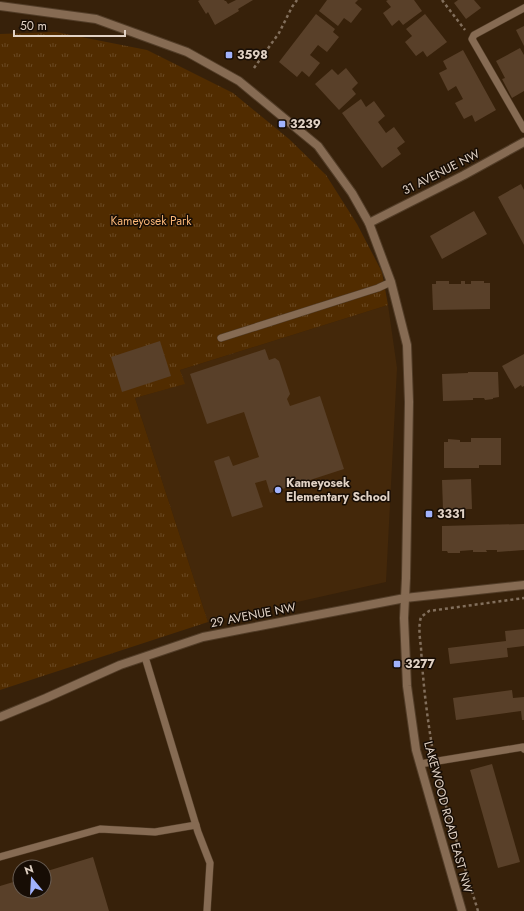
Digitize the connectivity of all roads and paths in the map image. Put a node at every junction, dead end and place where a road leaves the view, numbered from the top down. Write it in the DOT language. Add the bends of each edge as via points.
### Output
graph roads {
  1 [pos="297,0"];
  2 [pos="442,0"];
  3 [pos="0,6"];
  4 [pos="524,8"];
  5 [pos="472,39"];
  6 [pos="254,68"];
  7 [pos="524,129"];
  8 [pos="524,142"];
  9 [pos="369,223"];
  10 [pos="391,282"];
  11 [pos="221,338"];
  12 [pos="524,585"];
  13 [pos="405,598"];
  14 [pos="524,598"];
  15 [pos="145,657"];
  16 [pos="0,716"];
  17 [pos="524,749"];
  18 [pos="435,762"];
  19 [pos="420,764"];
  20 [pos="196,825"];
  21 [pos="0,857"];
  22 [pos="207,911"];
  23 [pos="462,911"];
  24 [pos="478,911"];
  1 -- 6 [label="path" via="279,33"];
  2 -- 5 [label="path"];
  3 -- 9 [label="street, LAKEWOOD ROAD EAST NW" via="96,19 186,52 239,80 318,146 352,193"];
  4 -- 5 [label="lane" via="474,35"];
  5 -- 7 [label="lane"];
  8 -- 9 [label="street, 31 AVENUE NW"];
  9 -- 10 [label="street, LAKEWOOD ROAD EAST NW"];
  10 -- 11 [label="lane"];
  10 -- 13 [label="street, LAKEWOOD ROAD EAST NW" via="407,345 410,402"];
  12 -- 13 [label="street, 29 AVENUE NW"];
  13 -- 15 [label="street, 29 AVENUE NW" via="203,636"];
  13 -- 19 [label="street, LAKEWOOD ROAD EAST NW" via="407,686"];
  14 -- 18 [label="path" via="428,611 421,617 422,674"];
  15 -- 16 [label="street, 29 AVENUE NW" via="120,665"];
  15 -- 20 [label="lane"];
  17 -- 18 [label="lane"];
  18 -- 19 [label="lane"];
  18 -- 24 [label="path"];
  19 -- 23 [label="street, LAKEWOOD ROAD EAST NW"];
  20 -- 21 [label="lane" via="155,832 100,829"];
  20 -- 22 [label="lane" via="210,863"];
}
